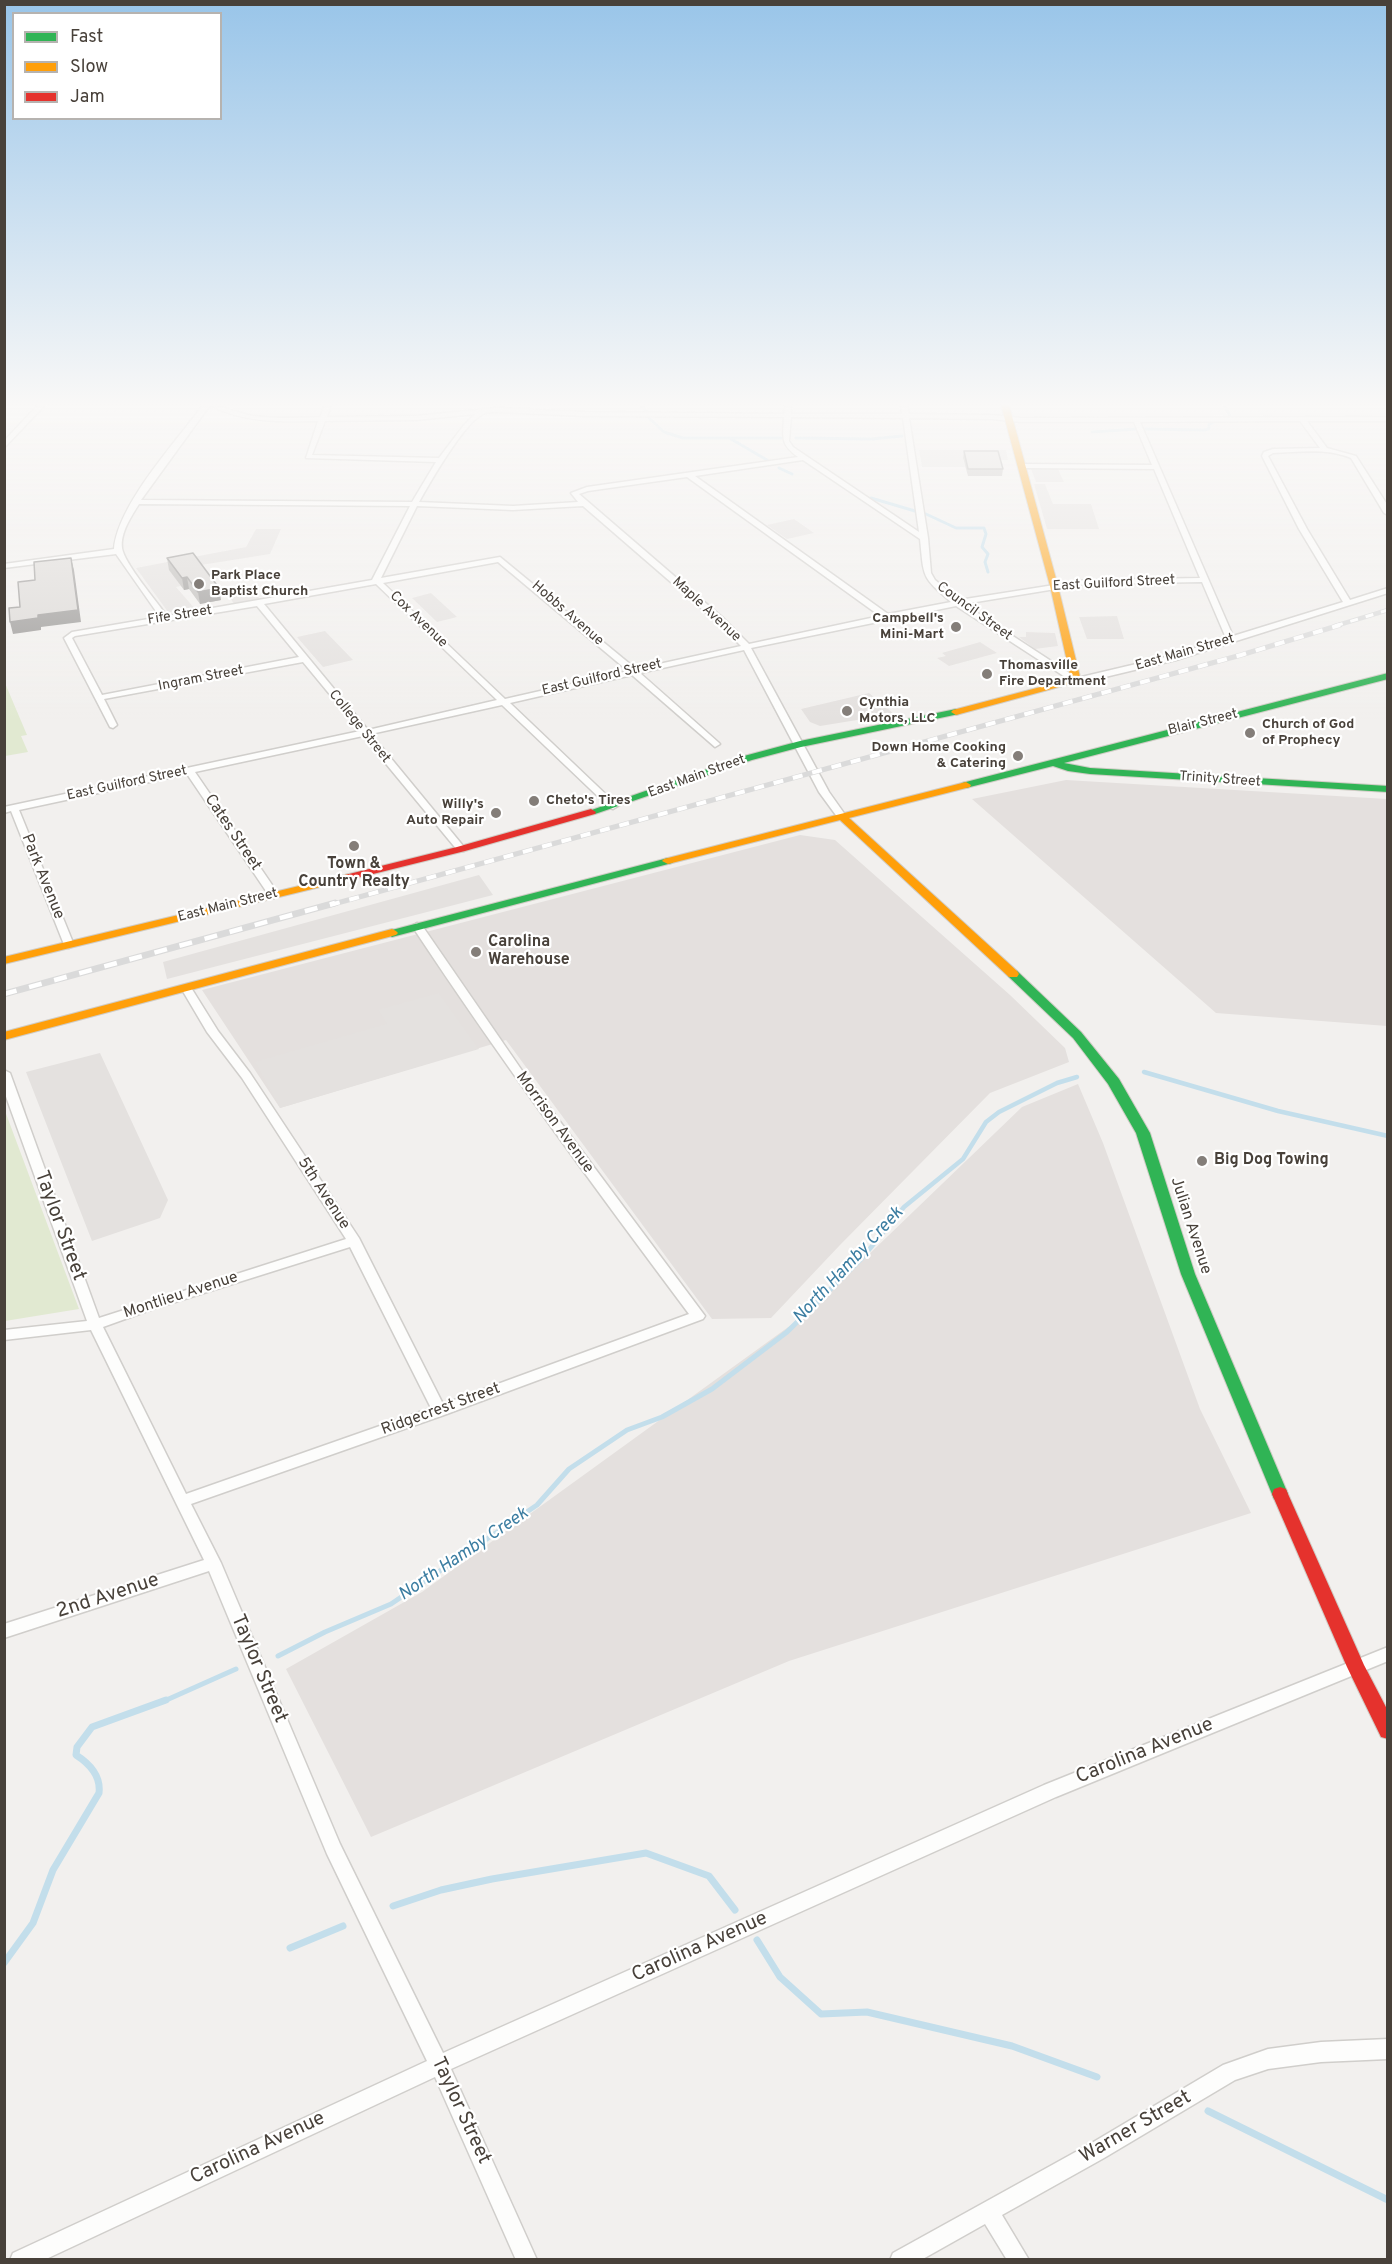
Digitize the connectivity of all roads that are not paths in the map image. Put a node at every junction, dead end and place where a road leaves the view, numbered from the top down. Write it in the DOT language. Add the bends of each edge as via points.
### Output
graph roads {
  1 [pos="130,511"];
  2 [pos="412,511"];
  3 [pos="593,511"];
  4 [pos="739,511"];
  5 [pos="883,511"];
  6 [pos="920,511"];
  7 [pos="1035,511"];
  8 [pos="1175,511"];
  9 [pos="1293,511"];
  10 [pos="924,538"];
  11 [pos="118,551"];
  12 [pos="500,559"];
  13 [pos="4,566"];
  14 [pos="376,580"];
  15 [pos="1204,580"];
  16 [pos="1054,586"];
  17 [pos="1388,590"];
  18 [pos="259,603"];
  19 [pos="957,603"];
  20 [pos="1348,603"];
  21 [pos="886,616"];
  22 [pos="165,618"];
  23 [pos="1231,640"];
  24 [pos="746,646"];
  25 [pos="304,659"];
  26 [pos="633,671"];
  27 [pos="1388,675"];
  28 [pos="1077,681"];
  29 [pos="98,698"];
  30 [pos="503,701"];
  31 [pos="114,725"];
  32 [pos="364,733"];
  33 [pos="715,744"];
  34 [pos="800,744"];
  35 [pos="1054,763"];
  36 [pos="190,771"];
  37 [pos="1388,789"];
  38 [pos="613,806"];
  39 [pos="9,809"];
  40 [pos="841,816"];
  41 [pos="460,849"];
  42 [pos="274,895"];
  43 [pos="417,926"];
  44 [pos="69,945"];
  45 [pos="4,961"];
  46 [pos="186,988"];
  47 [pos="4,1036"];
  48 [pos="4,1073"];
  49 [pos="354,1241"];
  50 [pos="698,1316"];
  51 [pos="95,1325"];
  52 [pos="4,1335"];
  53 [pos="439,1411"];
  54 [pos="184,1501"];
  55 [pos="213,1563"];
  56 [pos="4,1631"];
  57 [pos="1388,1653"];
  58 [pos="1356,1667"];
  59 [pos="1388,1731"];
  60 [pos="1388,2049"];
  61 [pos="439,2065"];
  62 [pos="988,2211"];
  63 [pos="20,2259"];
  64 [pos="527,2259"];
  65 [pos="900,2259"];
  66 [pos="1019,2259"];
  1 -- 11 [label="street" via="118,536"];
  2 -- 14 [label="street, Cox Avenue"];
  3 -- 24 [label="street, Maple Avenue"];
  4 -- 21 [label="street"];
  5 -- 10 [label="street"];
  6 -- 10 [label="street, Council Street"];
  7 -- 16 [label="street"];
  8 -- 15 [label="street"];
  9 -- 20 [label="street"];
  10 -- 19 [label="street, Council Street" via="927,573"];
  11 -- 13 [label="street"];
  11 -- 22 [label="street"];
  12 -- 14 [label="street, Fife Street"];
  12 -- 26 [label="street, Hobbs Avenue"];
  14 -- 18 [label="street, Fife Street"];
  14 -- 30 [label="street, Cox Avenue"];
  15 -- 16 [label="street, East Guilford Street"];
  15 -- 23 [label="street"];
  16 -- 19 [label="street, East Guilford Street"];
  16 -- 28 [label="street"];
  17 -- 20 [label="street, East Main Street"];
  18 -- 22 [label="street, Fife Street"];
  18 -- 25 [label="street, College Street"];
  19 -- 21 [label="street, East Guilford Street"];
  19 -- 28 [label="street, Council Street"];
  20 -- 23 [label="street, East Main Street"];
  21 -- 24 [label="street, East Guilford Street"];
  22 -- 29 [label="street, Fife Street" via="72,634 68,638"];
  23 -- 28 [label="street, East Main Street"];
  24 -- 26 [label="street, East Guilford Street"];
  24 -- 34 [label="street, Maple Avenue"];
  25 -- 29 [label="street, Ingram Street"];
  25 -- 32 [label="street, College Street"];
  26 -- 30 [label="street, East Guilford Street"];
  26 -- 33 [label="street, Hobbs Avenue"];
  27 -- 35 [label="street, Blair Street"];
  28 -- 34 [label="street, East Main Street" via="939,717"];
  29 -- 31 [label="street"];
  30 -- 32 [label="street, East Guilford Street"];
  30 -- 38 [label="street, Cox Avenue"];
  32 -- 36 [label="street, East Guilford Street"];
  32 -- 41 [label="street, College Street"];
  34 -- 38 [label="street, East Main Street" via="748,758"];
  34 -- 40 [label="street, Maple Avenue"];
  35 -- 37 [label="street, Trinity Street" via="1090,771"];
  35 -- 40 [label="street"];
  36 -- 39 [label="street, East Guilford Street"];
  36 -- 42 [label="street, Cates Street"];
  38 -- 41 [label="street, East Main Street"];
  39 -- 44 [label="street, Park Avenue"];
  40 -- 43 [label="street"];
  40 -- 58 [label="street, Julian Avenue" via="1038,996 1077,1035 1114,1082 1143,1133 1188,1274 1248,1422"];
  41 -- 42 [label="street, East Main Street"];
  42 -- 44 [label="street, East Main Street"];
  43 -- 46 [label="street"];
  43 -- 50 [label="street, Morrison Avenue" via="556,1127"];
  44 -- 45 [label="street, East Main Street"];
  46 -- 47 [label="street"];
  46 -- 49 [label="street, 5th Avenue"];
  48 -- 51 [label="street, Taylor Street"];
  49 -- 51 [label="street, Montlieu Avenue"];
  49 -- 53 [label="street, 5th Avenue"];
  50 -- 53 [label="street, Ridgecrest Street"];
  51 -- 52 [label="street, Montlieu Avenue"];
  51 -- 54 [label="street, Taylor Street"];
  53 -- 54 [label="street, Ridgecrest Street"];
  54 -- 55 [label="street, Taylor Street"];
  55 -- 56 [label="street, 2nd Avenue"];
  55 -- 61 [label="street, Taylor Street" via="333,1848"];
  57 -- 58 [label="street, Carolina Avenue"];
  58 -- 59 [label="street, Julian Avenue"];
  58 -- 61 [label="street, Carolina Avenue" via="1050,1791"];
  60 -- 62 [label="street, Warner Street" via="1268,2058 1230,2072"];
  61 -- 63 [label="street, Carolina Avenue"];
  61 -- 64 [label="street, Taylor Street"];
  62 -- 65 [label="street, Warner Street"];
  62 -- 66 [label="street"];
}
